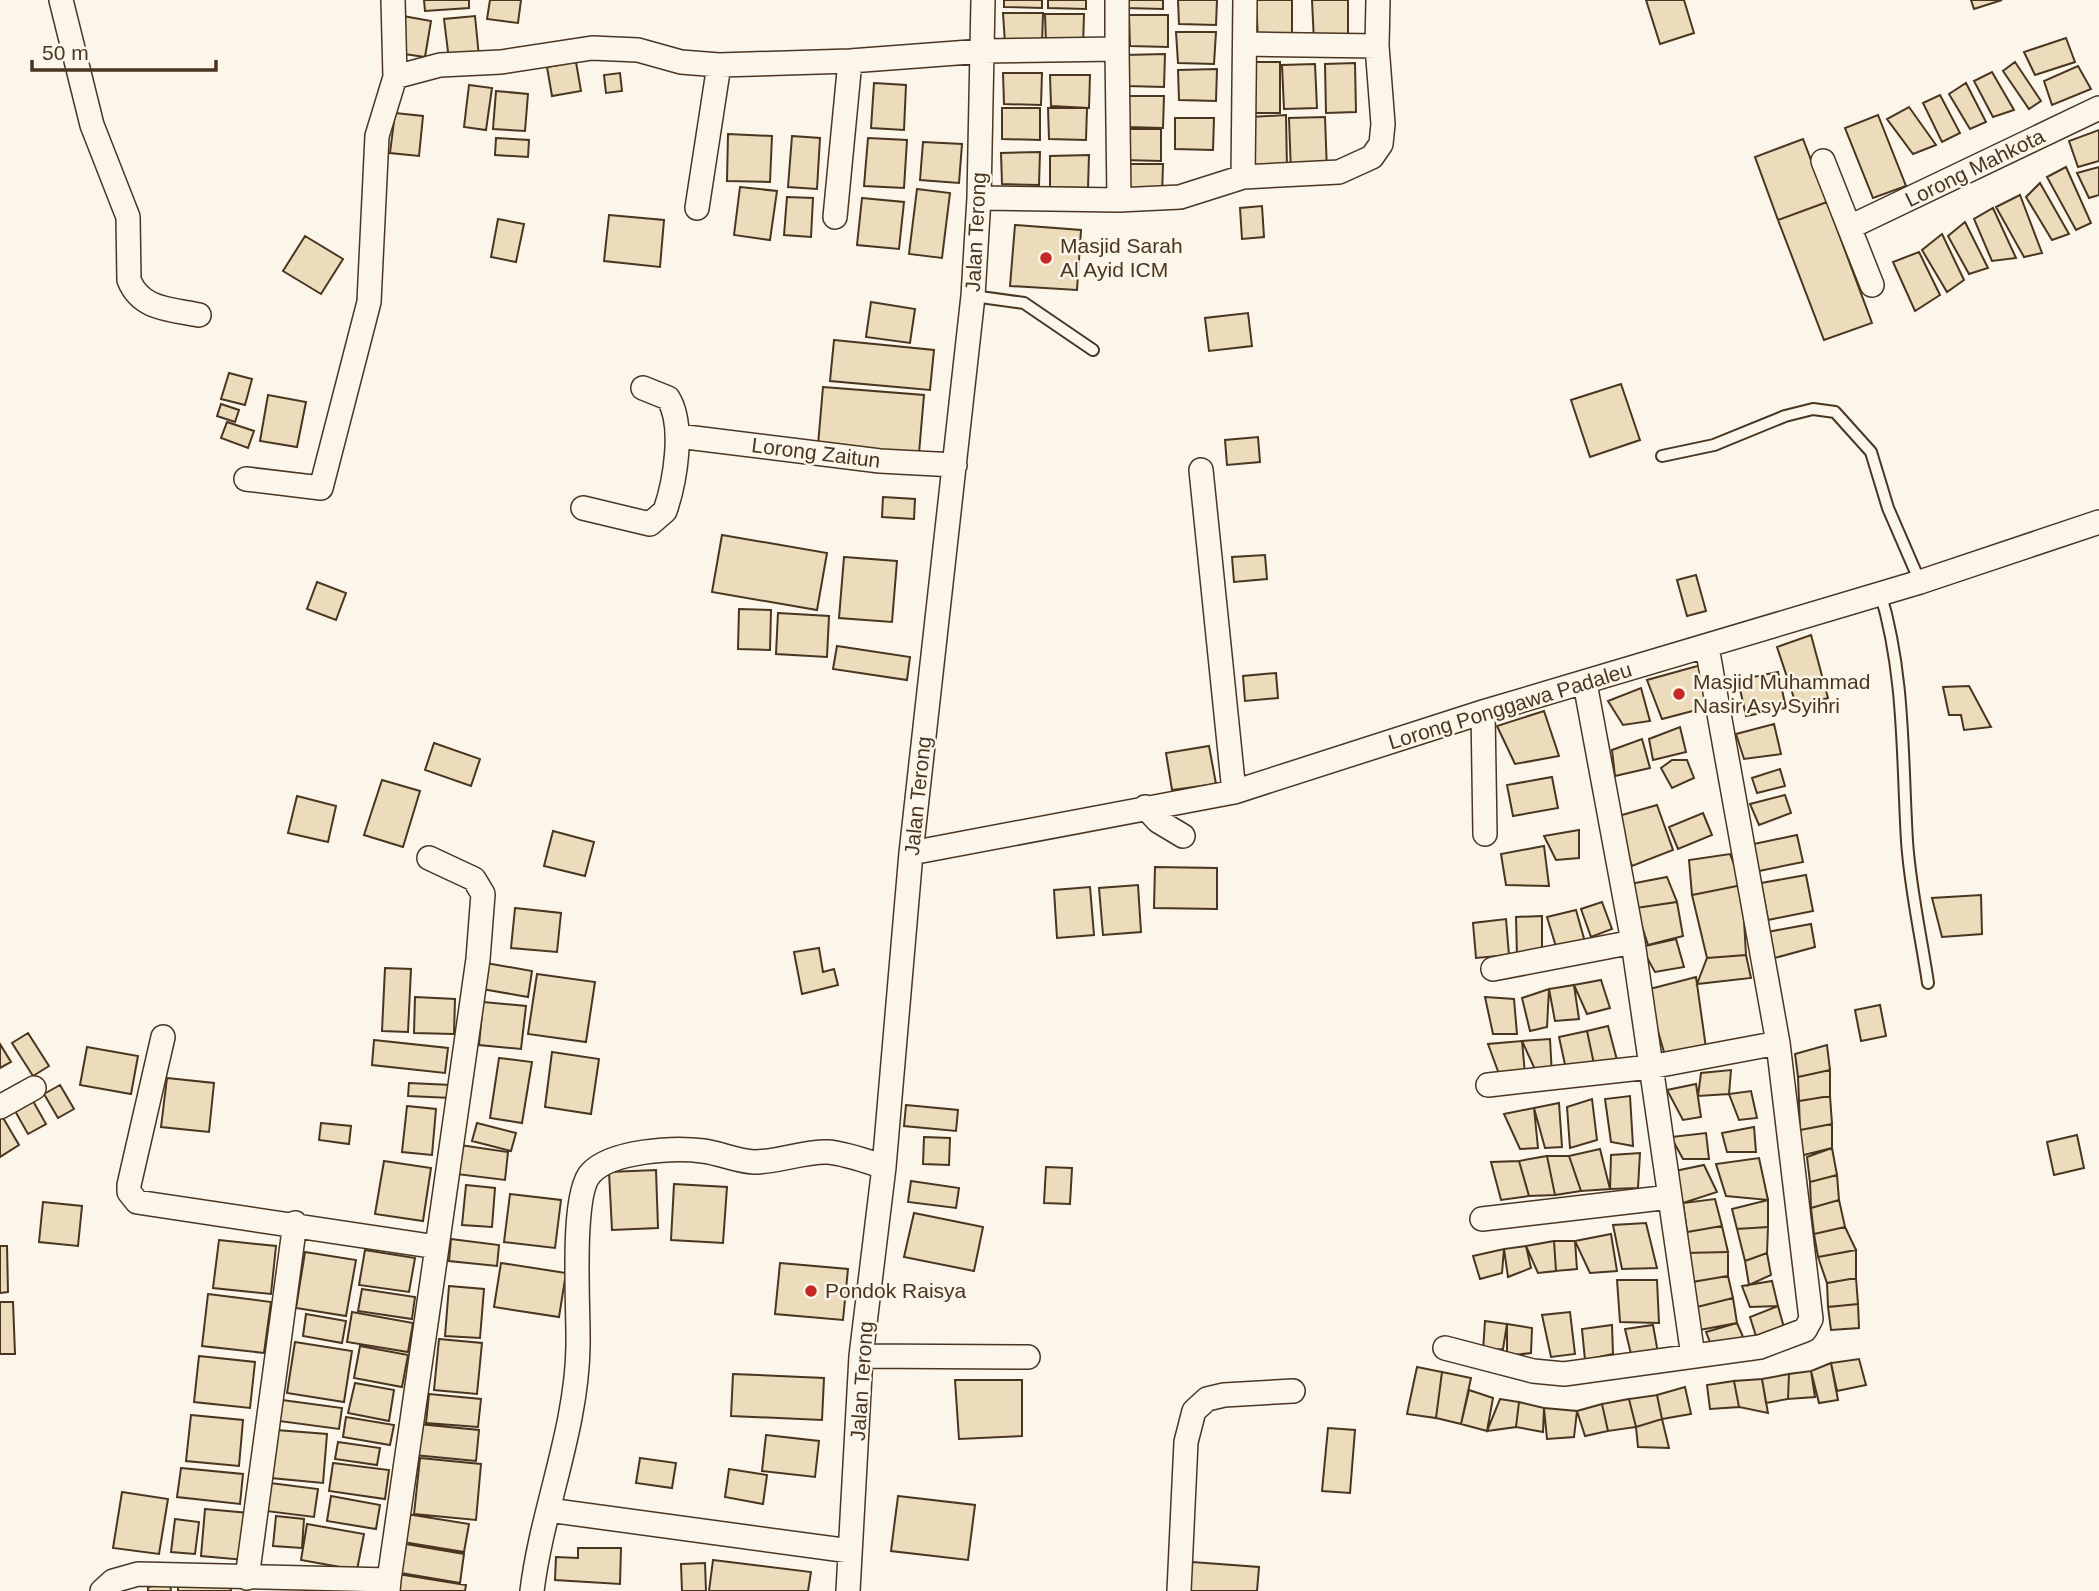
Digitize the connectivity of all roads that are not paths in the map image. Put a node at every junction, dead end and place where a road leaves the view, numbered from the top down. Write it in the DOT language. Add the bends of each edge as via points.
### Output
graph roads {
  1 [pos="61,0"];
  2 [pos="393,0"];
  3 [pos="983,0"];
  4 [pos="1116,0"];
  5 [pos="1245,0"];
  6 [pos="1378,0"];
  7 [pos="1245,44"];
  8 [pos="1377,46"];
  9 [pos="1117,49"];
  10 [pos="983,51"];
  11 [pos="850,61"];
  12 [pos="719,65"];
  13 [pos="395,77"];
  14 [pos="2099,108"];
  15 [pos="1823,161"];
  16 [pos="1243,177"];
  17 [pos="979,198"];
  18 [pos="1119,200"];
  19 [pos="697,208"];
  20 [pos="835,218"];
  21 [pos="1850,227"];
  22 [pos="1872,285"];
  23 [pos="973,296"];
  24 [pos="199,315"];
  25 [pos="1093,350"];
  26 [pos="643,388"];
  27 [pos="678,436"];
  28 [pos="1662,456"];
  29 [pos="955,465"];
  30 [pos="1201,470"];
  31 [pos="246,480"];
  32 [pos="583,508"];
  33 [pos="2099,522"];
  34 [pos="1920,582"];
  35 [pos="1880,593"];
  36 [pos="1707,647"];
  37 [pos="1585,684"];
  38 [pos="1483,712"];
  39 [pos="1234,792"];
  40 [pos="1145,807"];
  41 [pos="1485,834"];
  42 [pos="1183,836"];
  43 [pos="911,853"];
  44 [pos="429,858"];
  45 [pos="1633,942"];
  46 [pos="1493,969"];
  47 [pos="1928,983"];
  48 [pos="163,1037"];
  49 [pos="1778,1044"];
  50 [pos="1650,1067"];
  51 [pos="1488,1085"];
  52 [pos="34,1088"];
  53 [pos="0,1107"];
  54 [pos="884,1167"];
  55 [pos="1670,1197"];
  56 [pos="1482,1219"];
  57 [pos="295,1223"];
  58 [pos="437,1247"];
  59 [pos="1445,1348"];
  60 [pos="861,1356"];
  61 [pos="1693,1356"];
  62 [pos="1028,1357"];
  63 [pos="1293,1391"];
  64 [pos="548,1510"];
  65 [pos="850,1551"];
  66 [pos="247,1578"];
  67 [pos="389,1586"];
  68 [pos="102,1591"];
  69 [pos="532,1591"];
  70 [pos="848,1591"];
  71 [pos="1179,1591"];
  1 -- 24 [label="street" via="92,125 128,217 132,288 148,304"];
  2 -- 13 [label="street"];
  3 -- 10 [label="street, Jalan Terong"];
  4 -- 9 [label="street"];
  5 -- 7 [label="street"];
  6 -- 8 [label="street"];
  7 -- 8 [label="street"];
  7 -- 16 [label="street"];
  8 -- 16 [label="street" via="1382,124 1381,144 1372,157 1339,172"];
  9 -- 10 [label="street"];
  9 -- 18 [label="street"];
  10 -- 11 [label="street"];
  10 -- 17 [label="street, Jalan Terong"];
  11 -- 12 [label="street"];
  11 -- 20 [label="street"];
  12 -- 13 [label="street" via="681,62 638,50 592,48 501,62 440,65"];
  12 -- 19 [label="street"];
  13 -- 31 [label="street" via="377,136 369,302 321,488"];
  14 -- 21 [label="street, Lorong Mahkota"];
  15 -- 21 [label="street"];
  16 -- 18 [label="street" via="1180,197"];
  17 -- 18 [label="street"];
  17 -- 23 [label="street, Jalan Terong"];
  21 -- 22 [label="street"];
  23 -- 25 [label="lane" via="1024,303"];
  23 -- 29 [label="street, Jalan Terong"];
  26 -- 27 [label="street" via="668,398"];
  27 -- 29 [label="street, Lorong Zaitun" via="880,461"];
  27 -- 32 [label="street" via="667,506 654,521 650,524"];
  28 -- 34 [label="lane" via="1714,444 1785,416 1813,409 1835,412 1871,452 1888,508"];
  29 -- 43 [label="street, Jalan Terong"];
  30 -- 39 [label="street"];
  33 -- 34 [label="street, Lorong Ponggawa Padaleu"];
  34 -- 35 [label="street, Lorong Ponggawa Padaleu"];
  35 -- 36 [label="street, Lorong Ponggawa Padaleu"];
  35 -- 47 [label="lane" via="1896,660 1905,746 1907,843"];
  36 -- 37 [label="street, Lorong Ponggawa Padaleu"];
  36 -- 49 [label="street"];
  37 -- 38 [label="street, Lorong Ponggawa Padaleu"];
  37 -- 45 [label="street"];
  38 -- 39 [label="street, Lorong Ponggawa Padaleu"];
  38 -- 41 [label="street"];
  39 -- 40 [label="street, Lorong Ponggawa Padaleu"];
  40 -- 42 [label="street"];
  40 -- 43 [label="street, Lorong Ponggawa Padaleu"];
  43 -- 54 [label="street, Jalan Terong"];
  44 -- 58 [label="street" via="474,879 483,894"];
  45 -- 46 [label="street"];
  45 -- 50 [label="street"];
  48 -- 57 [label="street" via="129,1185 132,1197 143,1203"];
  49 -- 50 [label="street"];
  49 -- 61 [label="street" via="1811,1320 1805,1331 1789,1339"];
  50 -- 51 [label="street"];
  50 -- 55 [label="street"];
  52 -- 53 [label="street"];
  54 -- 60 [label="street, Jalan Terong"];
  54 -- 64 [label="street" via="826,1152 755,1162 704,1151 662,1149 600,1165 589,1174 582,1191 578,1349 566,1440"];
  55 -- 56 [label="street"];
  55 -- 61 [label="street"];
  57 -- 58 [label="street"];
  57 -- 66 [label="street"];
  58 -- 67 [label="street"];
  59 -- 61 [label="street" via="1533,1371 1564,1374"];
  60 -- 62 [label="street"];
  60 -- 65 [label="street, Jalan Terong"];
  63 -- 71 [label="street" via="1224,1395 1208,1399 1194,1411 1186,1442"];
  64 -- 65 [label="street"];
  64 -- 69 [label="street"];
  65 -- 70 [label="street, Jalan Terong"];
  66 -- 67 [label="street"];
  66 -- 68 [label="street" via="138,1574 113,1581"];
}
